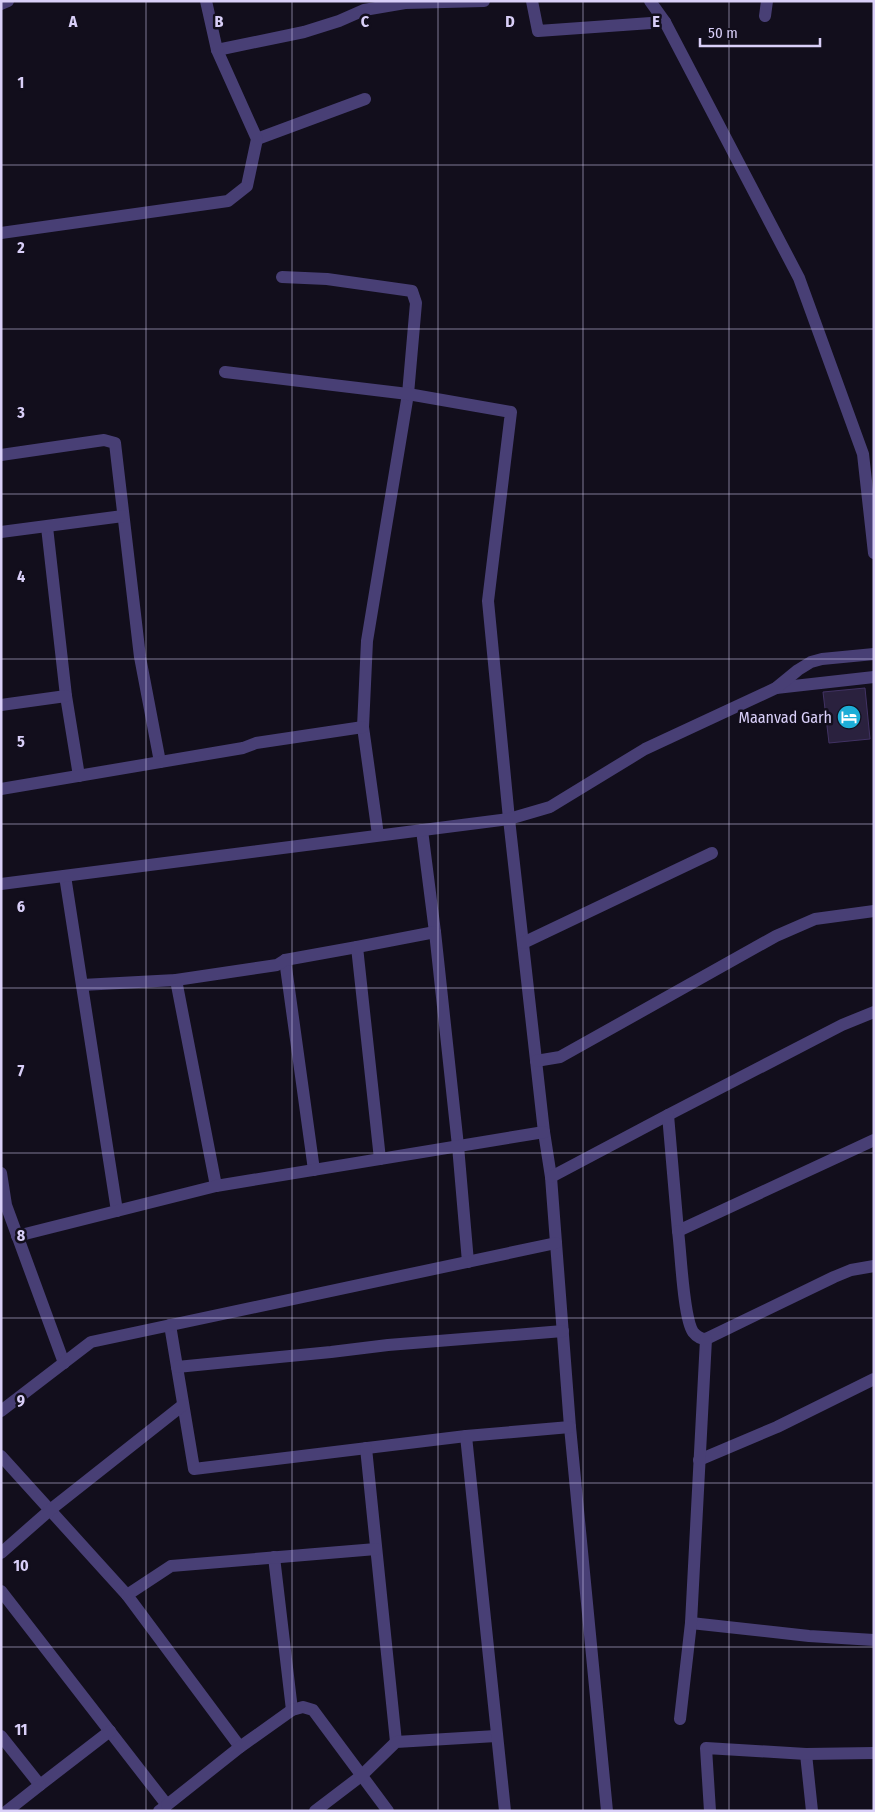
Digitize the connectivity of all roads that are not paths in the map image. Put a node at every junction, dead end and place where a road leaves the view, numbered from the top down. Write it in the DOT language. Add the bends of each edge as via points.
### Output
graph roads {
  1 [pos="8,1"];
  2 [pos="206,1"];
  3 [pos="484,1"];
  4 [pos="532,1"];
  5 [pos="650,1"];
  6 [pos="766,1"];
  7 [pos="1,4"];
  8 [pos="362,6"];
  9 [pos="765,16"];
  10 [pos="665,22"];
  11 [pos="217,50"];
  12 [pos="365,99"];
  13 [pos="257,139"];
  14 [pos="1,233"];
  15 [pos="282,278"];
  16 [pos="225,372"];
  17 [pos="408,394"];
  18 [pos="868,452"];
  19 [pos="1,455"];
  20 [pos="124,516"];
  21 [pos="47,527"];
  22 [pos="1,532"];
  23 [pos="874,553"];
  24 [pos="874,654"];
  25 [pos="874,677"];
  26 [pos="776,688"];
  27 [pos="66,696"];
  28 [pos="1,705"];
  29 [pos="362,727"];
  30 [pos="160,762"];
  31 [pos="80,776"];
  32 [pos="1,789"];
  33 [pos="509,819"];
  34 [pos="422,830"];
  35 [pos="378,836"];
  36 [pos="712,853"];
  37 [pos="65,876"];
  38 [pos="1,884"];
  39 [pos="874,911"];
  40 [pos="435,932"];
  41 [pos="523,943"];
  42 [pos="357,947"];
  43 [pos="285,960"];
  44 [pos="176,980"];
  45 [pos="82,985"];
  46 [pos="874,1012"];
  47 [pos="536,1061"];
  48 [pos="668,1115"];
  49 [pos="544,1132"];
  50 [pos="874,1140"];
  51 [pos="458,1146"];
  52 [pos="380,1159"];
  53 [pos="314,1170"];
  54 [pos="1,1173"];
  55 [pos="551,1177"];
  56 [pos="216,1186"];
  57 [pos="117,1211"];
  58 [pos="678,1231"];
  59 [pos="17,1236"];
  60 [pos="556,1244"];
  61 [pos="468,1262"];
  62 [pos="874,1266"];
  63 [pos="170,1325"];
  64 [pos="563,1331"];
  65 [pos="706,1340"];
  66 [pos="64,1363"];
  67 [pos="177,1367"];
  68 [pos="874,1378"];
  69 [pos="183,1406"];
  70 [pos="1,1411"];
  71 [pos="570,1427"];
  72 [pos="466,1436"];
  73 [pos="366,1448"];
  74 [pos="1,1456"];
  75 [pos="699,1460"];
  76 [pos="50,1510"];
  77 [pos="376,1549"];
  78 [pos="1,1553"];
  79 [pos="274,1557"];
  80 [pos="1,1591"];
  81 [pos="127,1595"];
  82 [pos="691,1623"];
  83 [pos="874,1640"];
  84 [pos="292,1710"];
  85 [pos="680,1720"];
  86 [pos="110,1731"];
  87 [pos="1,1736"];
  88 [pos="496,1736"];
  89 [pos="396,1742"];
  90 [pos="240,1747"];
  91 [pos="874,1753"];
  92 [pos="806,1754"];
  93 [pos="361,1776"];
  94 [pos="40,1785"];
  95 [pos="163,1808"];
  96 [pos="7,1811"];
  97 [pos="315,1811"];
  98 [pos="388,1811"];
  99 [pos="505,1811"];
  100 [pos="608,1811"];
  101 [pos="710,1811"];
  102 [pos="812,1811"];
  1 -- 7 [label="street"];
  2 -- 11 [label="street"];
  3 -- 8 [label="street"];
  4 -- 10 [label="street" via="538,31"];
  5 -- 10 [label="street"];
  6 -- 9 [label="street"];
  8 -- 11 [label="street" via="339,21 304,32"];
  10 -- 18 [label="street" via="799,278"];
  11 -- 13 [label="street"];
  12 -- 13 [label="street"];
  13 -- 14 [label="street" via="247,186 228,201"];
  15 -- 17 [label="street" via="327,279 412,291 416,303"];
  16 -- 17 [label="street"];
  17 -- 29 [label="street" via="367,642"];
  17 -- 33 [label="street" via="511,412 488,601"];
  18 -- 23 [label="street"];
  19 -- 20 [label="street" via="104,440 115,443"];
  20 -- 21 [label="street"];
  20 -- 30 [label="street" via="140,657"];
  21 -- 22 [label="street"];
  21 -- 27 [label="street"];
  24 -- 26 [label="street" via="811,662"];
  25 -- 26 [label="street"];
  26 -- 33 [label="street" via="645,749 550,807"];
  27 -- 28 [label="street"];
  27 -- 31 [label="street"];
  29 -- 30 [label="street"];
  29 -- 35 [label="street"];
  30 -- 31 [label="street"];
  31 -- 32 [label="street"];
  33 -- 34 [label="street"];
  33 -- 41 [label="street"];
  34 -- 35 [label="street"];
  34 -- 40 [label="street"];
  35 -- 37 [label="street"];
  36 -- 41 [label="street"];
  37 -- 38 [label="street"];
  37 -- 45 [label="street"];
  39 -- 47 [label="street" via="815,919 776,936 560,1057"];
  40 -- 42 [label="street"];
  40 -- 51 [label="street"];
  41 -- 47 [label="street"];
  42 -- 43 [label="street"];
  42 -- 52 [label="street"];
  43 -- 44 [label="street" via="277,965"];
  43 -- 53 [label="street"];
  44 -- 45 [label="street"];
  44 -- 56 [label="street"];
  45 -- 57 [label="street"];
  46 -- 48 [label="street" via="842,1025"];
  47 -- 49 [label="street"];
  48 -- 55 [label="street"];
  48 -- 58 [label="street"];
  49 -- 51 [label="street"];
  49 -- 55 [label="street"];
  50 -- 58 [label="street"];
  51 -- 52 [label="street"];
  51 -- 61 [label="street"];
  52 -- 53 [label="street"];
  53 -- 56 [label="street"];
  54 -- 59 [label="street" via="6,1205"];
  55 -- 60 [label="street"];
  56 -- 57 [label="street"];
  57 -- 59 [label="street"];
  58 -- 65 [label="street" via="688,1318 694,1334"];
  59 -- 66 [label="street"];
  60 -- 61 [label="street"];
  60 -- 64 [label="street"];
  61 -- 63 [label="street"];
  62 -- 65 [label="street" via="850,1270 834,1277"];
  63 -- 66 [label="street" via="91,1342"];
  63 -- 67 [label="street"];
  64 -- 67 [label="street"];
  64 -- 71 [label="street"];
  65 -- 75 [label="street"];
  66 -- 70 [label="street"];
  67 -- 69 [label="street"];
  68 -- 75 [label="street" via="777,1427"];
  69 -- 73 [label="street" via="194,1469"];
  69 -- 76 [label="street"];
  71 -- 72 [label="street"];
  71 -- 100 [label="street"];
  72 -- 73 [label="street"];
  72 -- 88 [label="street"];
  73 -- 77 [label="street"];
  74 -- 76 [label="street"];
  75 -- 82 [label="street"];
  76 -- 78 [label="street"];
  76 -- 81 [label="street"];
  77 -- 79 [label="street"];
  77 -- 89 [label="street"];
  79 -- 81 [label="street" via="171,1566"];
  79 -- 84 [label="street"];
  80 -- 86 [label="street"];
  81 -- 90 [label="street"];
  82 -- 83 [label="street"];
  82 -- 85 [label="street"];
  84 -- 90 [label="street"];
  84 -- 93 [label="street" via="303,1707 313,1710"];
  86 -- 94 [label="street"];
  86 -- 95 [label="street"];
  87 -- 94 [label="street"];
  88 -- 89 [label="street"];
  88 -- 99 [label="street"];
  89 -- 93 [label="street"];
  90 -- 95 [label="street"];
  91 -- 92 [label="street"];
  92 -- 101 [label="street" via="706,1748"];
  92 -- 102 [label="street"];
  93 -- 97 [label="street"];
  93 -- 98 [label="street"];
  94 -- 96 [label="street"];
}
